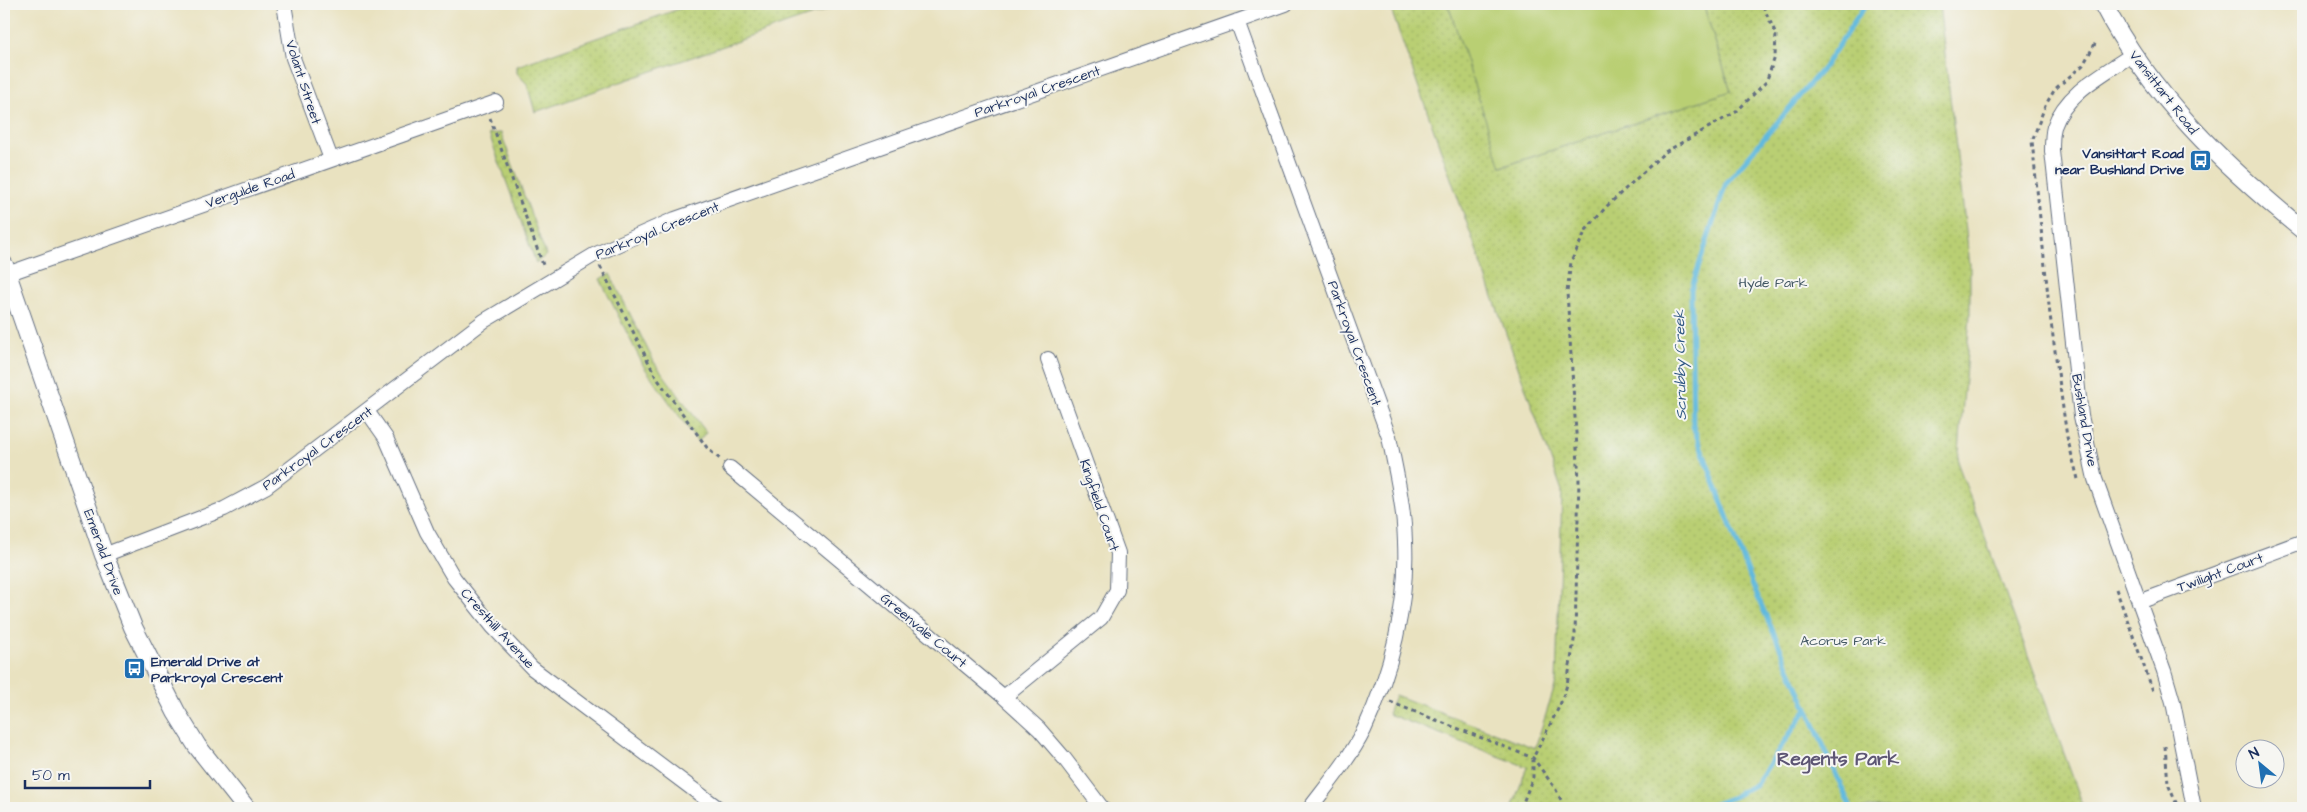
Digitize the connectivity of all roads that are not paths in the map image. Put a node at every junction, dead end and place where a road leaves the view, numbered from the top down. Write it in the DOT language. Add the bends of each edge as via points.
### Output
graph roads {
  1 [pos="284,4"];
  2 [pos="1286,4"];
  3 [pos="2103,4"];
  4 [pos="1237,21"];
  5 [pos="2133,54"];
  6 [pos="490,104"];
  7 [pos="331,159"];
  8 [pos="2303,230"];
  9 [pos="5,271"];
  10 [pos="1048,359"];
  11 [pos="367,411"];
  12 [pos="730,468"];
  13 [pos="2301,542"];
  14 [pos="104,555"];
  15 [pos="2139,602"];
  16 [pos="1004,697"];
  17 [pos="246,808"];
  18 [pos="718,808"];
  19 [pos="1102,808"];
  20 [pos="1310,808"];
  21 [pos="2194,808"];
  1 -- 7 [label="street, Volant Street" via="293,58"];
  2 -- 4 [label="street"];
  3 -- 5 [label="street, Vansittart Road"];
  4 -- 11 [label="street, Parkroyal Crescent" via="675,219 594,255 484,321"];
  4 -- 20 [label="street, Parkroyal Crescent" via="1389,437 1400,487 1405,542 1396,640 1378,697 1363,731"];
  5 -- 8 [label="street, Vansittart Road" via="2207,147"];
  5 -- 15 [label="street, Bushland Drive" via="2082,89 2063,110 2054,129 2052,151 2081,416 2095,479"];
  6 -- 7 [label="street, Vergulde Road"];
  7 -- 9 [label="street, Vergulde Road"];
  9 -- 14 [label="street, Emerald Drive"];
  10 -- 16 [label="street, Kingfield Court" via="1118,553 1117,590 1102,618"];
  11 -- 14 [label="street, Parkroyal Crescent" via="267,486 224,508"];
  11 -- 18 [label="street, Cresthill Avenue" via="386,438 427,532 454,578 493,627 532,668"];
  12 -- 16 [label="street, Greenvale Court"];
  13 -- 15 [label="street, Twilight Court"];
  14 -- 17 [label="street, Emerald Drive" via="144,652 176,712 197,746"];
  15 -- 21 [label="street, Bushland Drive" via="2172,702"];
  16 -- 19 [label="street, Greenvale Court" via="1064,758"];
}
